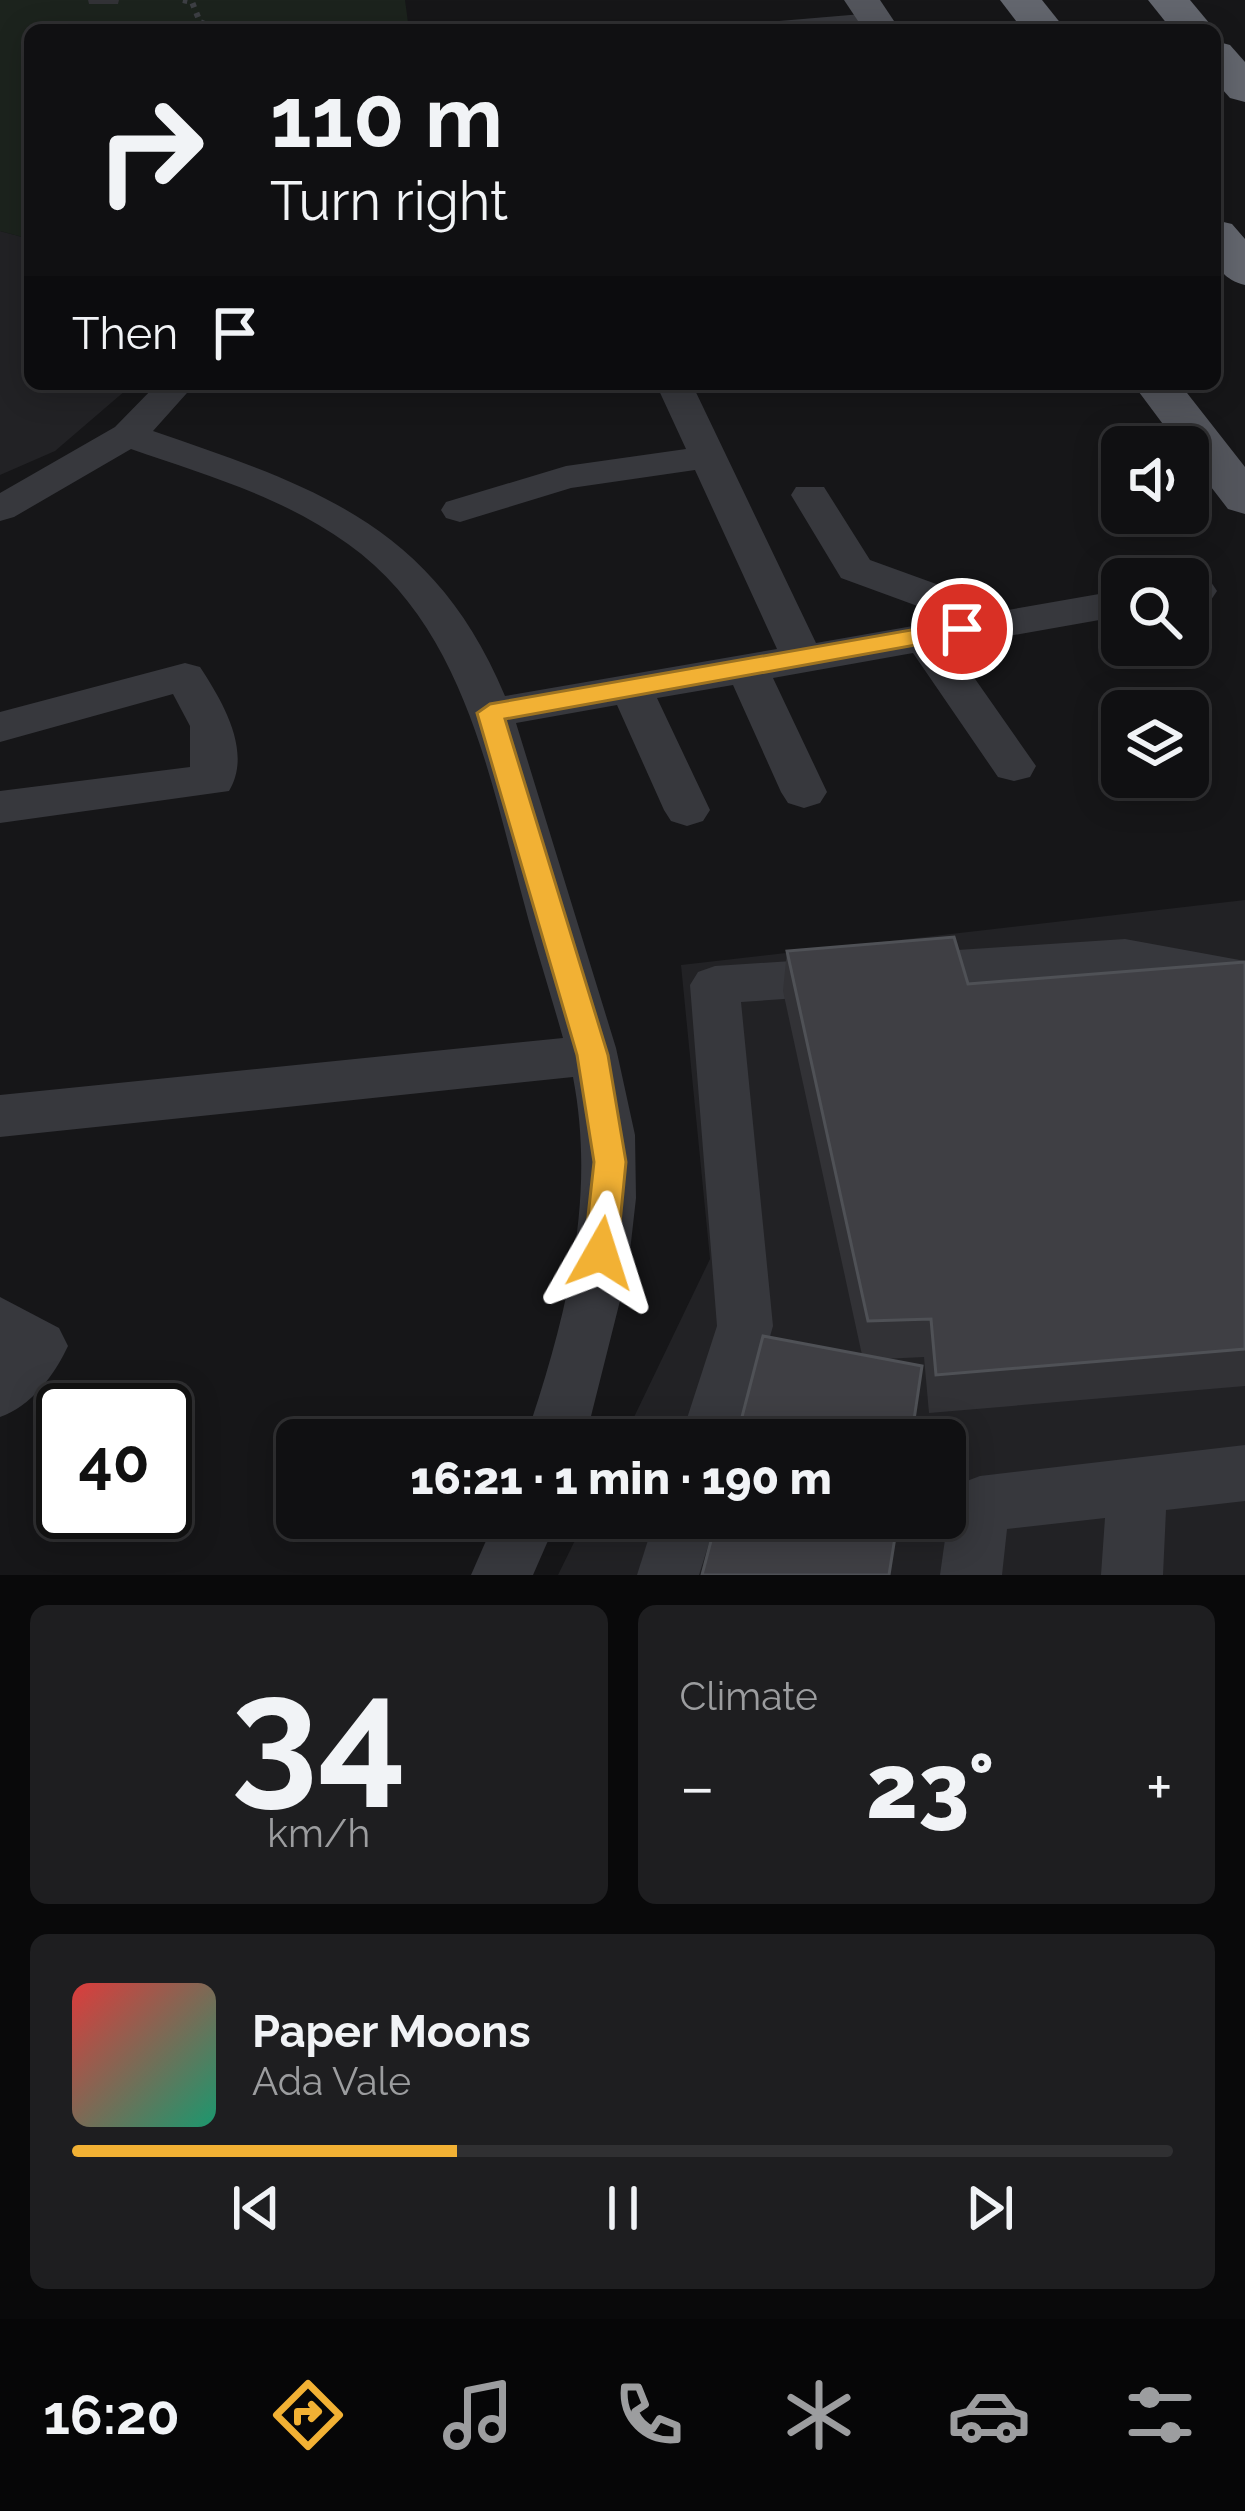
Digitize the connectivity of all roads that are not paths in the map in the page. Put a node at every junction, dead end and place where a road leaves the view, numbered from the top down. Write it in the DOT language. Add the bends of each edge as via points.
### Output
graph roads {
  1 [pos="1020,0"];
  2 [pos="1168,0"];
  3 [pos="873,17"];
  4 [pos="822,24"];
  5 [pos="1040,24"];
  6 [pos="1189,24"];
  7 [pos="1221,61"];
  8 [pos="1245,88"];
  9 [pos="1221,241"];
  10 [pos="1245,270"];
  11 [pos="171,390"];
  12 [pos="683,390"];
  13 [pos="1161,390"];
  14 [pos="128,435"];
  15 [pos="709,457"];
  16 [pos="810,495"];
  17 [pos="1245,499"];
  18 [pos="0,508"];
  19 [pos="460,510"];
  20 [pos="1101,606"];
  21 [pos="1011,621"];
  22 [pos="923,636"];
  23 [pos="802,656"];
  24 [pos="746,666"];
  25 [pos="631,686"];
  26 [pos="490,713"];
  27 [pos="0,727"];
  28 [pos="1014,766"];
  29 [pos="804,792"];
  30 [pos="0,807"];
  31 [pos="687,810"];
  32 [pos="1245,980"];
  33 [pos="592,1055"];
  34 [pos="0,1116"];
  35 [pos="0,1322"];
  36 [pos="0,1390"];
  37 [pos="561,1419"];
  38 [pos="716,1419"];
  39 [pos="1245,1473"];
  40 [pos="1137,1486"];
  41 [pos="518,1539"];
  42 [pos="679,1539"];
  43 [pos="502,1575"];
  44 [pos="668,1575"];
  45 [pos="971,1575"];
  46 [pos="1132,1575"];
  1 -- 5 [label="highway"];
  2 -- 6 [label="highway"];
  3 -- 4 [label="street"];
  7 -- 8 [label="highway"];
  9 -- 10 [label="highway"];
  11 -- 14 [label="street"];
  12 -- 15 [label="street"];
  13 -- 17 [label="main road"];
  14 -- 18 [label="street"];
  14 -- 26 [label="street" via="260,478 362,535 447,623"];
  15 -- 19 [label="street" via="566,477"];
  15 -- 23 [label="street"];
  16 -- 21 [label="street" via="855,569"];
  20 -- 21 [label="street"];
  21 -- 22 [label="street"];
  22 -- 23 [label="street"];
  22 -- 28 [label="street"];
  23 -- 24 [label="street"];
  24 -- 25 [label="street"];
  24 -- 29 [label="street"];
  25 -- 26 [label="street"];
  25 -- 31 [label="street"];
  26 -- 33 [label="street"];
  27 -- 30 [label="street" via="185,677 212,726 213,780"];
  32 -- 38 [label="street" via="1125,957 715,986 745,1326"];
  33 -- 34 [label="street"];
  33 -- 37 [label="street" via="610,1162 605,1222"];
  35 -- 36 [label="street" via="39,1346"];
  39 -- 40 [label="street"];
  40 -- 45 [label="street" via="980,1504"];
  40 -- 46 [label="street"];
  41 -- 43 [label="street"];
  42 -- 44 [label="street"];
}
